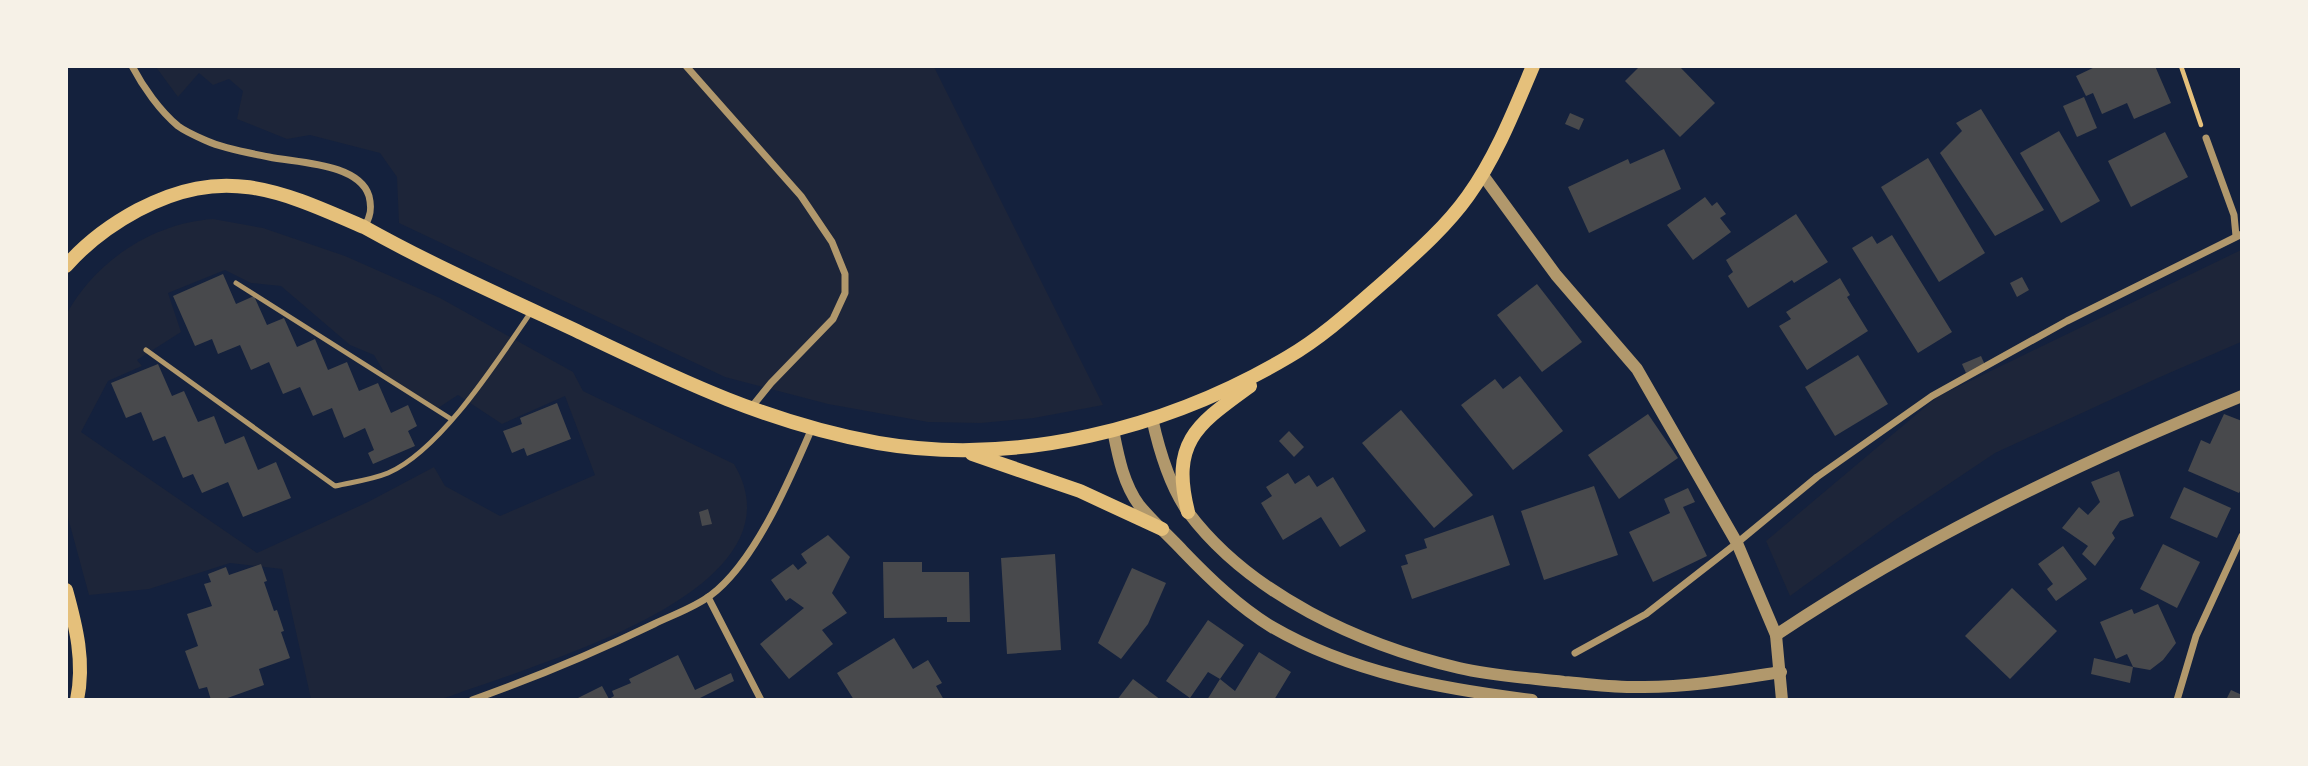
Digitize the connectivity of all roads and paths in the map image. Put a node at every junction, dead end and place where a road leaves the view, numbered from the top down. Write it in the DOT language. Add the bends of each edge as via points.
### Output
graph roads {
  1 [pos="132,66"];
  2 [pos="686,66"];
  3 [pos="1533,66"];
  4 [pos="2181,66"];
  5 [pos="2206,138"];
  6 [pos="1482,174"];
  7 [pos="363,227"];
  8 [pos="2239,235"];
  9 [pos="66,266"];
  10 [pos="236,283"];
  11 [pos="532,310"];
  12 [pos="146,350"];
  13 [pos="1290,356"];
  14 [pos="2242,396"];
  15 [pos="750,409"];
  16 [pos="1152,418"];
  17 [pos="451,419"];
  18 [pos="812,428"];
  19 [pos="1113,430"];
  20 [pos="961,450"];
  21 [pos="1188,512"];
  22 [pos="1162,529"];
  23 [pos="2242,536"];
  24 [pos="1737,543"];
  25 [pos="66,590"];
  26 [pos="708,597"];
  27 [pos="1776,635"];
  28 [pos="1574,653"];
  29 [pos="1781,672"];
  30 [pos="77,699"];
  31 [pos="472,699"];
  32 [pos="761,699"];
  33 [pos="1532,699"];
  34 [pos="1782,699"];
  35 [pos="2177,699"];
  1 -- 7 [label="street" via="179,127 210,142 349,174 368,193 370,218"];
  2 -- 15 [label="street" via="801,197 832,242 845,274 845,293 833,319"];
  3 -- 6 [label="main road"];
  4 -- 5 [label="path"];
  5 -- 8 [label="street"];
  6 -- 13 [label="main road" via="1452,216 1409,258 1336,323"];
  6 -- 24 [label="street" via="1556,275 1637,369"];
  7 -- 9 [label="main road" via="264,189 203,187 171,194 124,217 91,240"];
  7 -- 11 [label="main road"];
  8 -- 24 [label="street" via="2067,321 1932,396 1817,477"];
  10 -- 17 [label="lane"];
  11 -- 15 [label="main road"];
  11 -- 17 [label="lane"];
  12 -- 17 [label="lane" via="335,486 388,473 430,444"];
  13 -- 16 [label="main road" via="1211,397"];
  13 -- 21 [label="main road" via="1204,420 1192,437 1181,473"];
  14 -- 27 [label="street" via="1994,508 1846,589"];
  15 -- 18 [label="main road"];
  16 -- 19 [label="main road"];
  16 -- 21 [label="street" via="1166,466"];
  18 -- 20 [label="main road" via="904,447"];
  18 -- 26 [label="street" via="756,539 732,574"];
  19 -- 20 [label="main road" via="1035,445"];
  19 -- 22 [label="street" via="1130,488"];
  20 -- 22 [label="main road" via="1080,491"];
  21 -- 29 [label="street" via="1241,568 1290,601 1352,632 1460,668 1643,688"];
  22 -- 33 [label="street" via="1215,585 1272,627 1321,650 1419,682"];
  23 -- 35 [label="street" via="2196,636"];
  24 -- 27 [label="street"];
  24 -- 28 [label="street" via="1646,614"];
  25 -- 30 [label="main road" via="79,648"];
  26 -- 31 [label="street" via="607,646"];
  26 -- 32 [label="street"];
  27 -- 29 [label="street"];
  29 -- 34 [label="street"];
}
